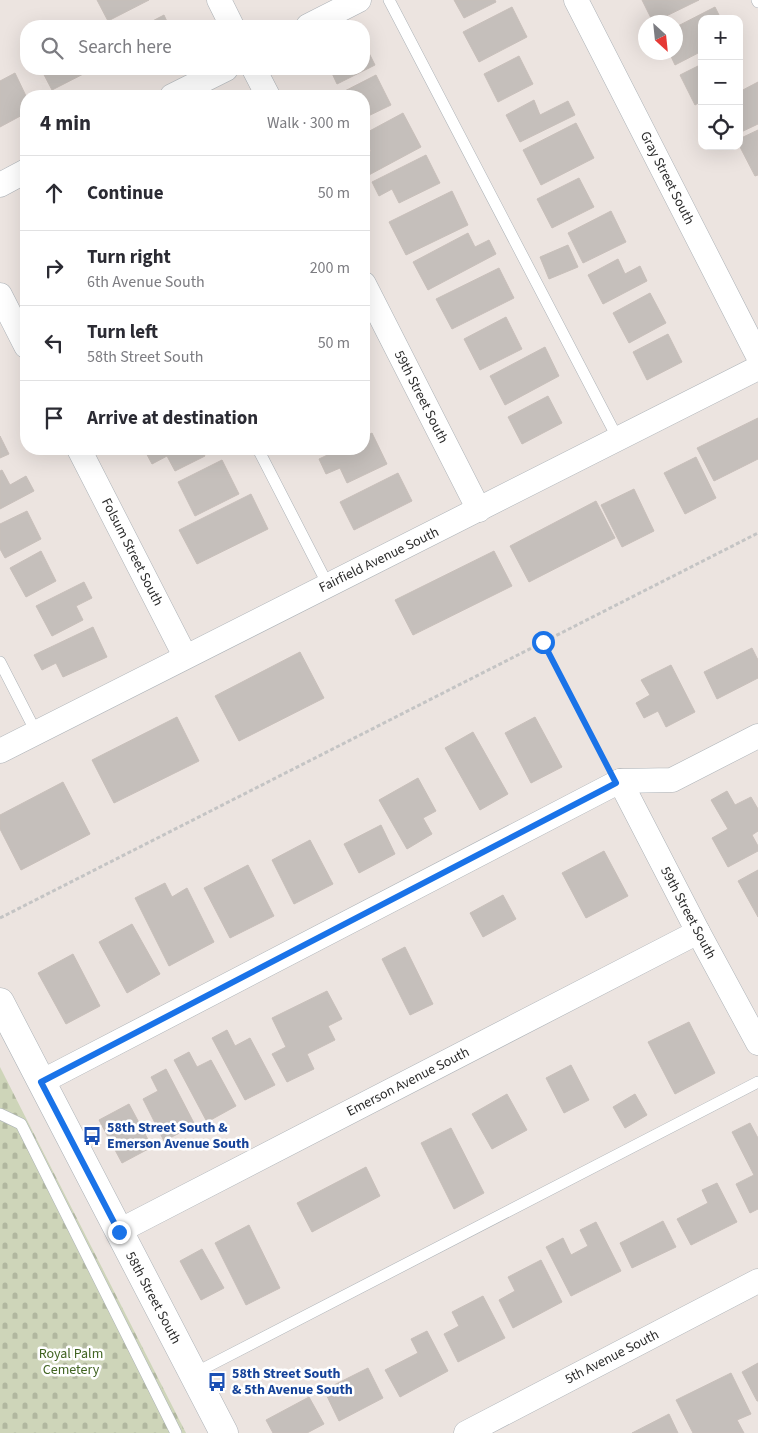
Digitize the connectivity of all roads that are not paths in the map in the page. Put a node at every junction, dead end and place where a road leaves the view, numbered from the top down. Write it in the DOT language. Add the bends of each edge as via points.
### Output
graph roads {
  1 [pos="219,0"];
  2 [pos="359,0"];
  3 [pos="389,0"];
  4 [pos="576,0"];
  5 [pos="229,20"];
  6 [pos="320,20"];
  7 [pos="214,75"];
  8 [pos="257,75"];
  9 [pos="184,90"];
  10 [pos="265,90"];
  11 [pos="20,174"];
  12 [pos="0,185"];
  13 [pos="0,295"];
  14 [pos="370,296"];
  15 [pos="20,334"];
  16 [pos="758,356"];
  17 [pos="758,368"];
  18 [pos="618,439"];
  19 [pos="82,455"];
  20 [pos="261,455"];
  21 [pos="479,510"];
  22 [pos="328,585"];
  23 [pos="185,656"];
  24 [pos="0,662"];
  25 [pos="36,732"];
  26 [pos="758,736"];
  27 [pos="0,751"];
  28 [pos="618,782"];
  29 [pos="698,932"];
  30 [pos="0,1002"];
  31 [pos="758,1043"];
  32 [pos="41,1082"];
  33 [pos="758,1082"];
  34 [pos="0,1114"];
  35 [pos="119,1232"];
  36 [pos="758,1281"];
  37 [pos="193,1374"];
  38 [pos="176,1433"];
  39 [pos="224,1433"];
  40 [pos="466,1433"];
  1 -- 5 [label="street"];
  2 -- 6 [label="street"];
  3 -- 18 [label="lane"];
  4 -- 16 [label="street, Gray Street South"];
  7 -- 9 [label="street"];
  8 -- 10 [label="street"];
  11 -- 12 [label="street"];
  13 -- 15 [label="street"];
  14 -- 21 [label="street, 59th Street South"];
  17 -- 18 [label="street, Fairfield Avenue South"];
  18 -- 21 [label="street, Fairfield Avenue South"];
  19 -- 23 [label="street, Folsum Street South"];
  20 -- 22 [label="lane"];
  21 -- 22 [label="street, Fairfield Avenue South"];
  22 -- 23 [label="street, Fairfield Avenue South"];
  23 -- 25 [label="street, Fairfield Avenue South"];
  24 -- 25 [label="lane"];
  25 -- 27 [label="street, Fairfield Avenue South"];
  26 -- 28 [label="street" via="672,780"];
  28 -- 29 [label="street, 59th Street South"];
  28 -- 32 [label="street"];
  29 -- 31 [label="street, 59th Street South"];
  29 -- 35 [label="street, Emerson Avenue South"];
  30 -- 32 [label="street, 58th Street South"];
  32 -- 35 [label="street, 58th Street South"];
  33 -- 37 [label="lane"];
  34 -- 38 [label="lane" via="21,1124"];
  35 -- 37 [label="street, 58th Street South"];
  36 -- 40 [label="street, 5th Avenue South"];
  37 -- 39 [label="street, 58th Street South"];
}
